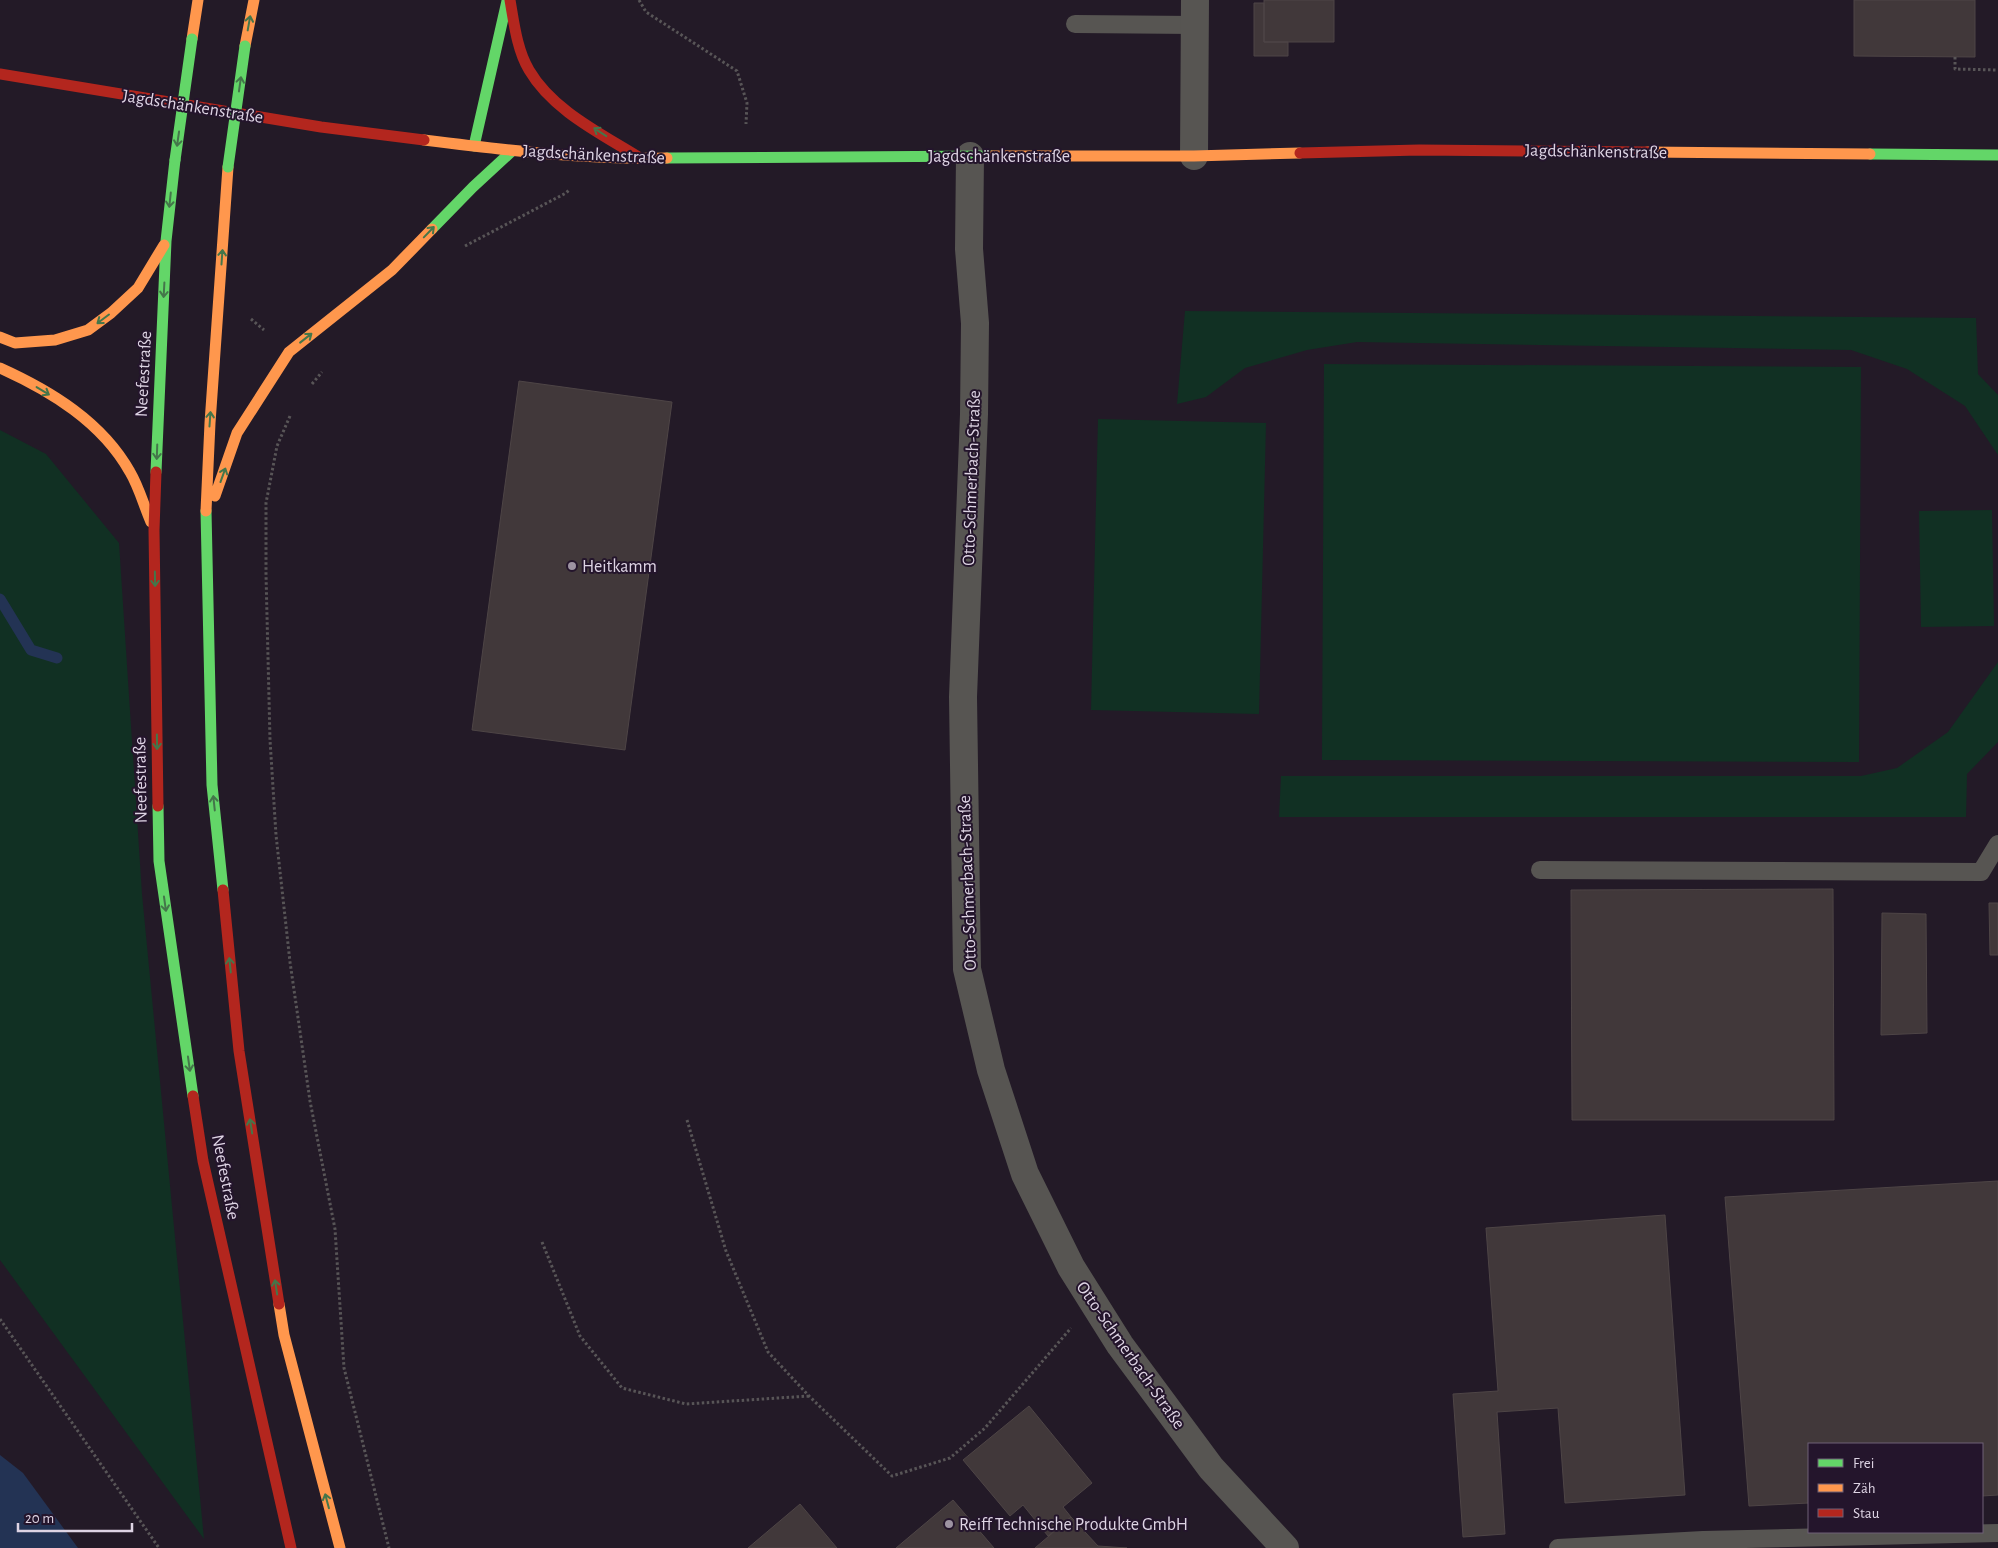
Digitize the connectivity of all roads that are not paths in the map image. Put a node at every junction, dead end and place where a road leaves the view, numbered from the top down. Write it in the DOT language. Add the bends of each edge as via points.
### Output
graph roads {
  1 [pos="198,0"];
  2 [pos="254,0"];
  3 [pos="508,0"];
  4 [pos="1195,12"];
  5 [pos="1075,24"];
  6 [pos="0,74"];
  7 [pos="474,146"];
  8 [pos="512,150"];
  9 [pos="1998,155"];
  10 [pos="970,156"];
  11 [pos="1194,156"];
  12 [pos="641,159"];
  13 [pos="166,241"];
  14 [pos="0,337"];
  15 [pos="0,368"];
  16 [pos="206,520"];
  17 [pos="154,530"];
  18 [pos="1998,844"];
  19 [pos="1540,870"];
  20 [pos="1998,1533"];
  21 [pos="291,1548"];
  22 [pos="340,1548"];
  23 [pos="1285,1548"];
  24 [pos="1558,1548"];
  1 -- 13 [label="main road, Neefestraße, one-way, bridge"];
  16 -- 2 [label="main road, Neefestraße, one-way, bridge" via="228,167"];
  3 -- 7 [label="main road"];
  12 -- 3 [label="main road, one-way" via="572,114 544,90 529,70"];
  4 -- 5 [label="lane"];
  4 -- 11 [label="street"];
  6 -- 7 [label="main road, Jagdschänkenstraße" via="321,127"];
  7 -- 8 [label="main road, Jagdschänkenstraße"];
  8 -- 12 [label="main road, Jagdschänkenstraße"];
  16 -- 8 [label="main road, one-way" via="237,433 289,352 392,270"];
  9 -- 11 [label="main road, Jagdschänkenstraße" via="1419,150"];
  10 -- 11 [label="main road, Jagdschänkenstraße"];
  10 -- 12 [label="main road, Jagdschänkenstraße"];
  10 -- 23 [label="street, Otto-Schmerbach-Straße" via="969,248 975,323 963,697 967,969 991,1070 1025,1174 1071,1267 1120,1345 1212,1468"];
  13 -- 14 [label="main road, one-way" via="138,288 88,330 55,340 15,343"];
  13 -- 17 [label="main road, Neefestraße, one-way"];
  15 -- 17 [label="main road, one-way" via="80,414 110,441 131,472"];
  22 -- 16 [label="main road, Neefestraße, one-way" via="284,1335 238,1051 212,785"];
  17 -- 21 [label="main road, Neefestraße, one-way" via="159,861 204,1161"];
  18 -- 19 [label="lane" via="1981,872"];
  20 -- 24 [label="lane" via="1703,1540"];
}
